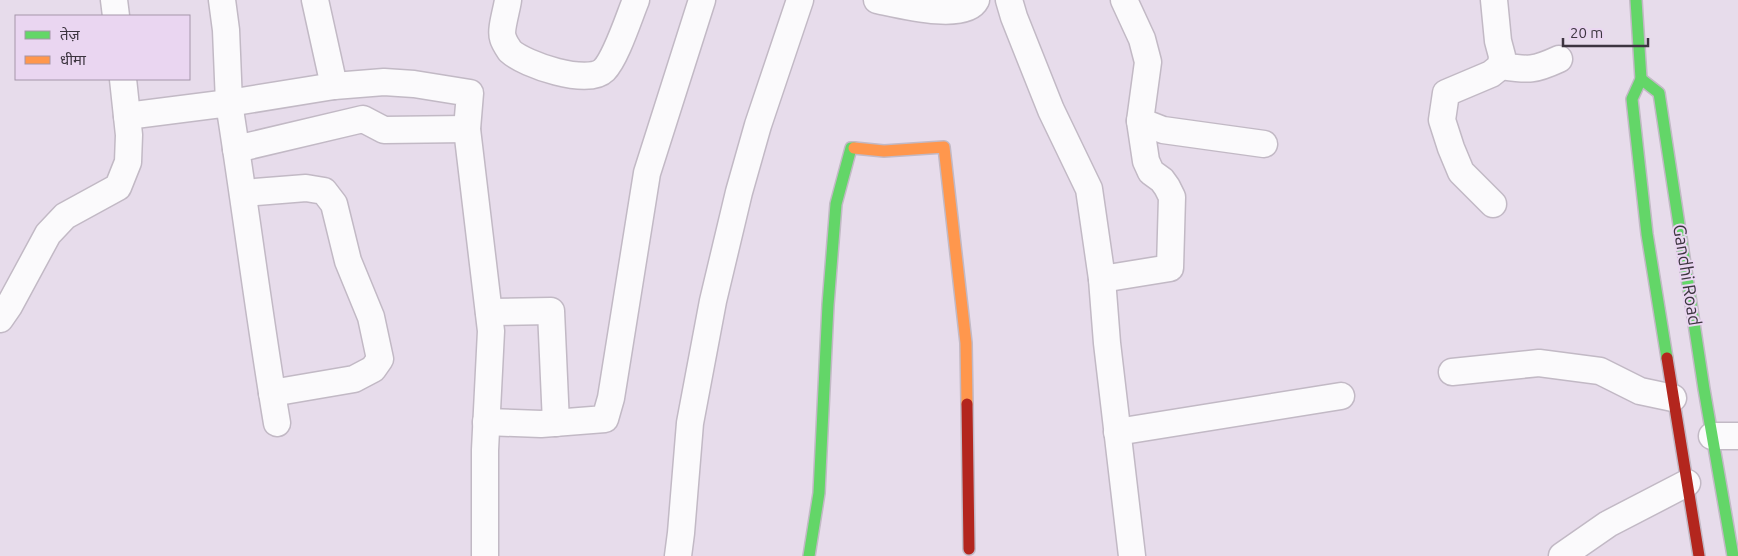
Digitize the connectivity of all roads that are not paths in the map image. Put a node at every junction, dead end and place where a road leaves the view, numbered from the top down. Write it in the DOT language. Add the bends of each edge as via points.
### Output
graph roads {
  1 [pos="114,0"];
  2 [pos="222,0"];
  3 [pos="315,0"];
  4 [pos="508,0"];
  5 [pos="636,0"];
  6 [pos="702,0"];
  7 [pos="800,0"];
  8 [pos="877,0"];
  9 [pos="976,0"];
  10 [pos="1009,0"];
  11 [pos="1124,0"];
  12 [pos="1494,0"];
  13 [pos="1636,0"];
  14 [pos="116,15"];
  15 [pos="1558,59"];
  16 [pos="1501,66"];
  17 [pos="1641,78"];
  18 [pos="123,80"];
  19 [pos="334,86"];
  20 [pos="228,103"];
  21 [pos="127,116"];
  22 [pos="1140,121"];
  23 [pos="467,128"];
  24 [pos="1264,144"];
  25 [pos="236,149"];
  26 [pos="243,193"];
  27 [pos="1493,204"];
  28 [pos="1102,279"];
  29 [pos="489,312"];
  30 [pos="0,319"];
  31 [pos="1452,372"];
  32 [pos="272,393"];
  33 [pos="1341,396"];
  34 [pos="1673,398"];
  35 [pos="486,422"];
  36 [pos="277,423"];
  37 [pos="556,423"];
  38 [pos="1117,432"];
  39 [pos="1712,436"];
  40 [pos="1738,436"];
  41 [pos="1687,483"];
  42 [pos="969,549"];
  43 [pos="485,556"];
  44 [pos="678,556"];
  45 [pos="809,556"];
  46 [pos="1132,556"];
  47 [pos="1562,556"];
  48 [pos="1699,556"];
  49 [pos="1733,556"];
  1 -- 14 [label="street"];
  2 -- 20 [label="street"];
  3 -- 19 [label="street"];
  4 -- 5 [label="street" via="502,37 510,50 527,62 544,68 591,76 604,71"];
  6 -- 37 [label="street" via="647,173 605,419"];
  7 -- 44 [label="street" via="758,125 714,301 690,423"];
  8 -- 9 [label="street" via="925,9 960,11"];
  10 -- 28 [label="street" via="1051,110 1088,188"];
  11 -- 22 [label="street" via="1142,39 1148,62"];
  12 -- 16 [label="street"];
  13 -- 17 [label="main road"];
  15 -- 16 [label="street" via="1540,68 1526,70"];
  16 -- 27 [label="street" via="1491,74 1446,93 1442,120 1461,172"];
  17 -- 34 [label="main road" via="1632,99 1647,234"];
  17 -- 39 [label="main road, Gandhi Road" via="1659,93"];
  18 -- 21 [label="street"];
  19 -- 20 [label="street"];
  19 -- 23 [label="street" via="384,82 470,93"];
  20 -- 21 [label="street"];
  20 -- 25 [label="street"];
  21 -- 30 [label="street" via="128,162 118,187 65,216 48,234"];
  22 -- 24 [label="street" via="1163,130"];
  22 -- 28 [label="street" via="1146,161 1172,197 1170,268"];
  23 -- 25 [label="street" via="384,130 363,119"];
  23 -- 29 [label="street"];
  25 -- 26 [label="street"];
  26 -- 32 [label="street"];
  26 -- 32 [label="street" via="306,188 324,191 334,204 348,261 371,317 380,359 373,369 354,378"];
  28 -- 38 [label="street"];
  29 -- 35 [label="street" via="491,331"];
  29 -- 37 [label="street" via="552,311"];
  31 -- 34 [label="street" via="1539,363 1600,371 1640,391"];
  32 -- 36 [label="street"];
  33 -- 38 [label="street"];
  34 -- 41 [label="main road"];
  35 -- 37 [label="street"];
  35 -- 43 [label="street"];
  38 -- 46 [label="street"];
  39 -- 40 [label="street"];
  39 -- 49 [label="main road, Gandhi Road"];
  41 -- 47 [label="street" via="1608,524"];
  41 -- 48 [label="main road"];
  42 -- 45 [label="main road" via="966,343 944,147 884,151 851,148 836,204 819,493"];
}
